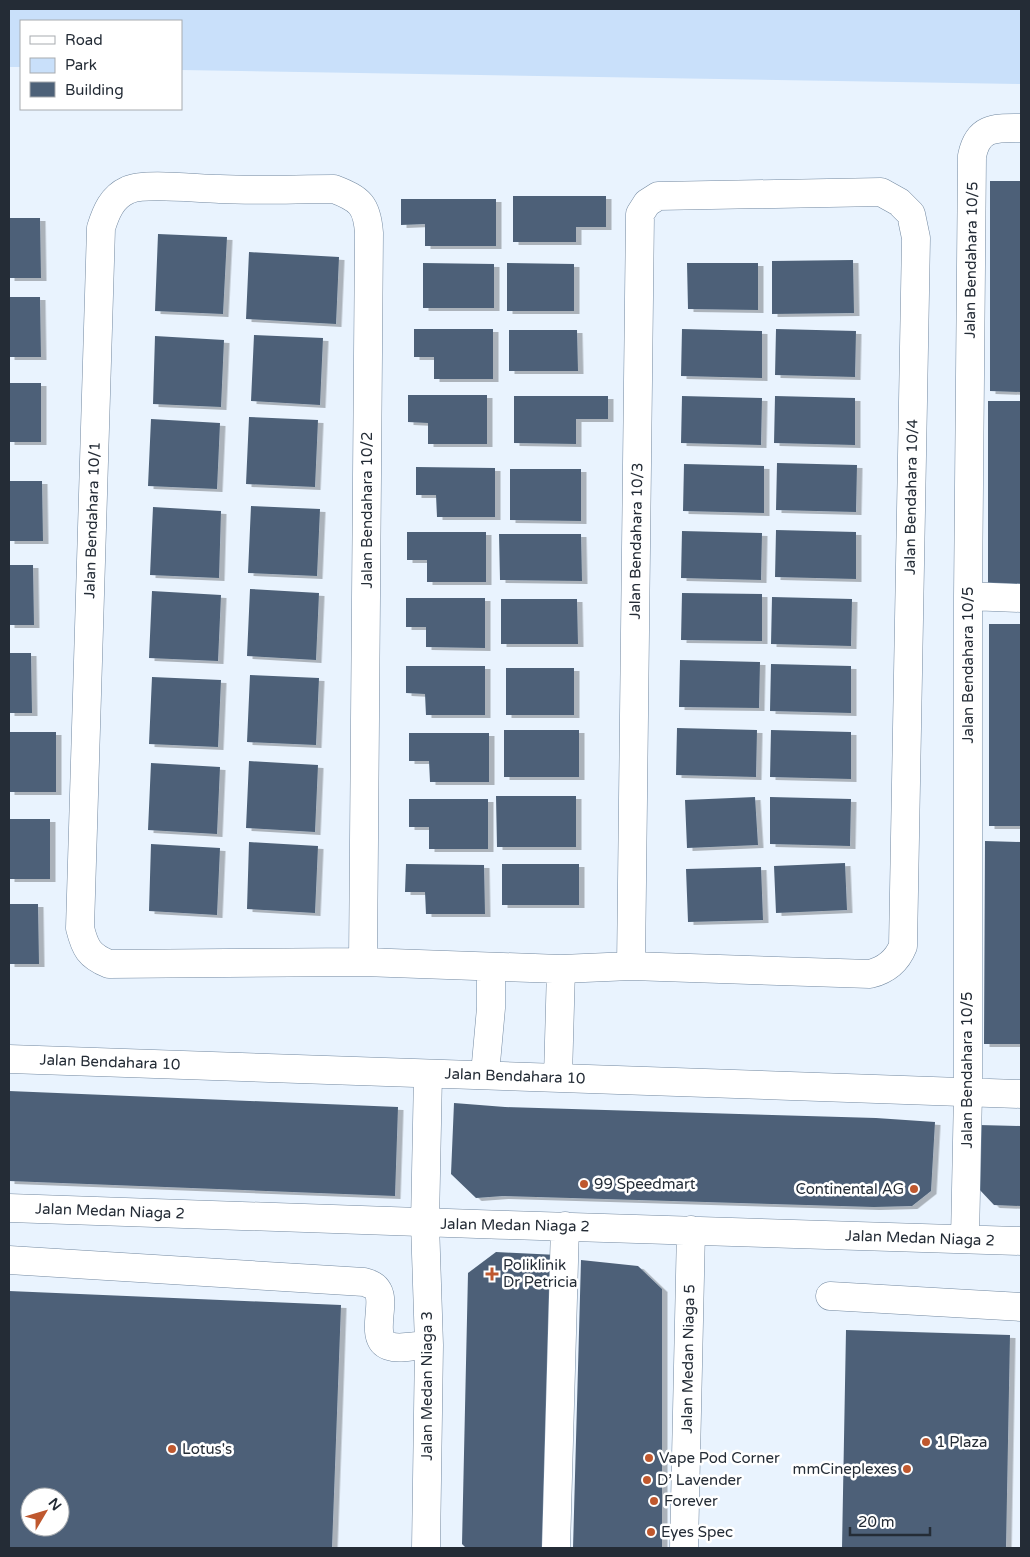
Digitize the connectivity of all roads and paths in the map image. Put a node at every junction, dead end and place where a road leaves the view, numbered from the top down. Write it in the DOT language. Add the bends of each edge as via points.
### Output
graph roads {
  1 [pos="1021,128"];
  2 [pos="221,190"];
  3 [pos="730,196"];
  4 [pos="968,596"];
  5 [pos="1021,598"];
  6 [pos="363,962"];
  7 [pos="631,966"];
  8 [pos="491,967"];
  9 [pos="561,969"];
  10 [pos="9,1059"];
  11 [pos="428,1074"];
  12 [pos="486,1074"];
  13 [pos="558,1077"];
  14 [pos="968,1092"];
  15 [pos="1021,1094"];
  16 [pos="9,1208"];
  17 [pos="425,1223"];
  18 [pos="565,1226"];
  19 [pos="691,1230"];
  20 [pos="964,1239"];
  21 [pos="1021,1241"];
  22 [pos="9,1260"];
  23 [pos="830,1296"];
  24 [pos="1021,1307"];
  25 [pos="429,1345"];
  26 [pos="426,1548"];
  27 [pos="556,1548"];
  28 [pos="684,1548"];
  1 -- 4 [label="street, Jalan Bendahara 10/5" via="989,130 974,145 972,156"];
  2 -- 6 [label="street, Jalan Bendahara 10/2" via="334,188 361,204 368,218"];
  2 -- 6 [label="street, Jalan Bendahara 10/1" via="146,186 129,189 116,197 101,228 80,928 89,952 109,964"];
  3 -- 7 [label="street, Jalan Bendahara 10/3" via="658,196 647,203 640,214"];
  3 -- 7 [label="street, Jalan Bendahara 10/4" via="881,192 900,202 911,214 916,238 903,946 891,965 870,974"];
  4 -- 5 [label="street"];
  4 -- 14 [label="street, Jalan Bendahara 10/5"];
  6 -- 8 [label="street"];
  7 -- 9 [label="street"];
  8 -- 9 [label="street"];
  8 -- 12 [label="street"];
  9 -- 13 [label="street"];
  10 -- 11 [label="street, Jalan Bendahara 10"];
  11 -- 12 [label="street, Jalan Bendahara 10"];
  11 -- 17 [label="street, Jalan Medan Niaga 3"];
  12 -- 13 [label="street, Jalan Bendahara 10"];
  13 -- 14 [label="street, Jalan Bendahara 10"];
  14 -- 15 [label="street, Jalan Bendahara 10"];
  14 -- 20 [label="street, Jalan Bendahara 10/5"];
  16 -- 17 [label="street, Jalan Medan Niaga 2"];
  17 -- 18 [label="street, Jalan Medan Niaga 2"];
  17 -- 25 [label="street, Jalan Medan Niaga 3"];
  18 -- 19 [label="street, Jalan Medan Niaga 2"];
  18 -- 27 [label="street"];
  19 -- 20 [label="street, Jalan Medan Niaga 2"];
  19 -- 28 [label="street, Jalan Medan Niaga 5"];
  20 -- 21 [label="street, Jalan Medan Niaga 2"];
  22 -- 25 [label="street" via="364,1282 378,1291 379,1330 381,1339 388,1346"];
  23 -- 24 [label="street"];
  25 -- 26 [label="street, Jalan Medan Niaga 3"];
}
